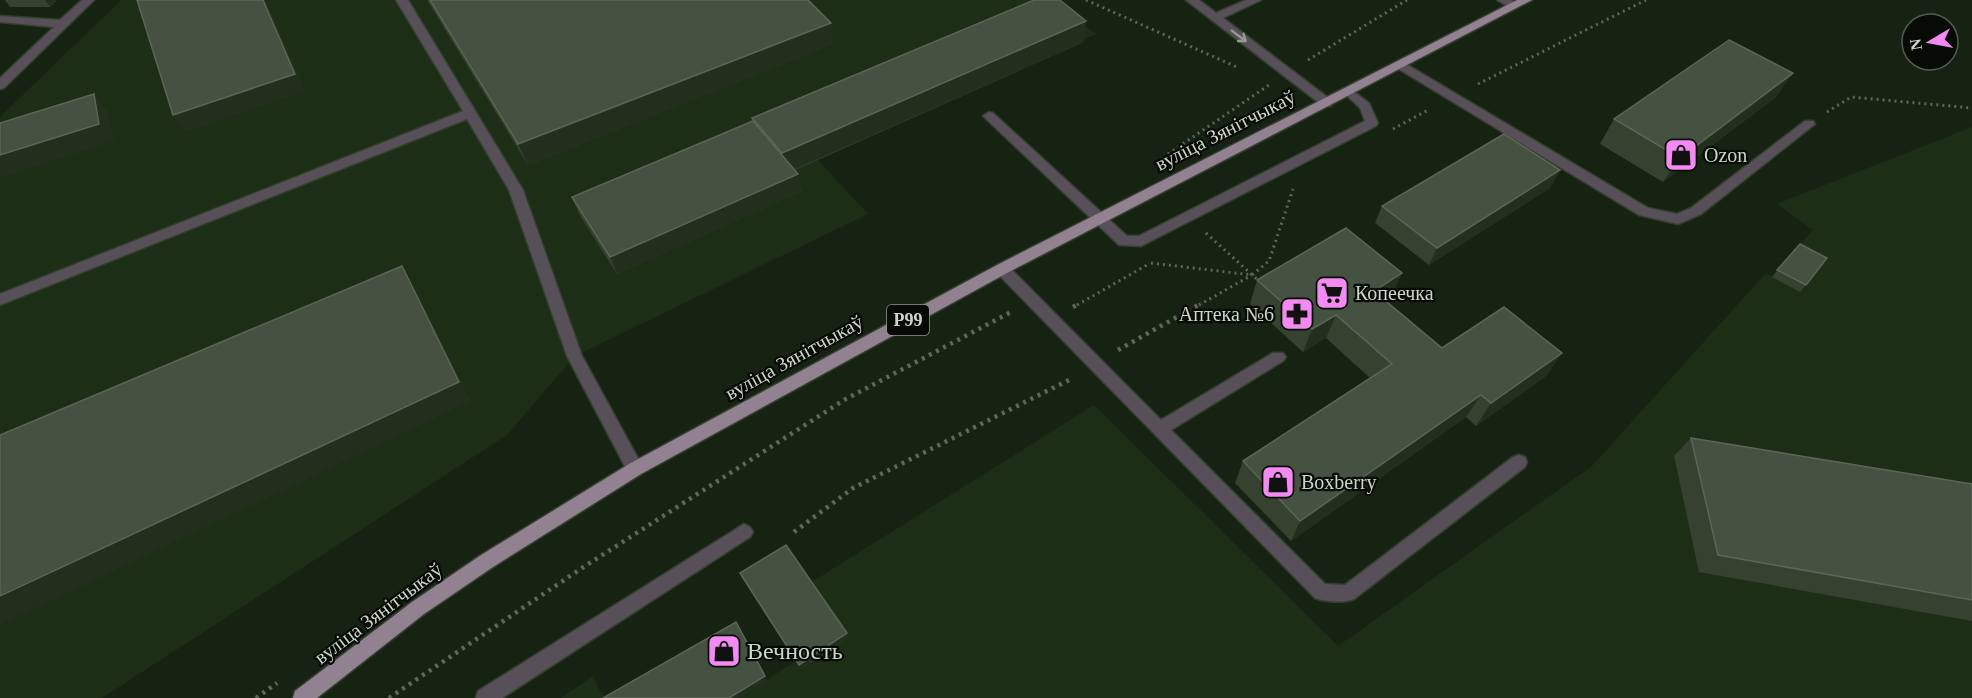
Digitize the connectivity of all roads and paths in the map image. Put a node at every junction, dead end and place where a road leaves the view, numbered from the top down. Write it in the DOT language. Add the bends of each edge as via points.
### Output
graph roads {
  1 [pos="88,0"];
  2 [pos="402,0"];
  3 [pos="1086,0"];
  4 [pos="1192,0"];
  5 [pos="1255,0"];
  6 [pos="1514,2"];
  7 [pos="1215,18"];
  8 [pos="0,19"];
  9 [pos="63,24"];
  10 [pos="1401,65"];
  11 [pos="1244,70"];
  12 [pos="1263,78"];
  13 [pos="1273,82"];
  14 [pos="0,85"];
  15 [pos="1349,92"];
  16 [pos="1327,103"];
  17 [pos="1972,108"];
  18 [pos="470,113"];
  19 [pos="989,116"];
  20 [pos="1809,124"];
  21 [pos="1296,183"];
  22 [pos="1100,219"];
  23 [pos="1205,232"];
  24 [pos="1151,263"];
  25 [pos="1002,269"];
  26 [pos="1252,275"];
  27 [pos="1264,286"];
  28 [pos="0,300"];
  29 [pos="1033,301"];
  30 [pos="1278,357"];
  31 [pos="1094,364"];
  32 [pos="1158,429"];
  33 [pos="1519,462"];
  34 [pos="634,469"];
  35 [pos="744,532"];
  36 [pos="794,532"];
  37 [pos="302,698"];
  38 [pos="389,698"];
  39 [pos="485,698"];
  1 -- 9 [label="street"];
  2 -- 18 [label="street"];
  3 -- 11 [label="path"];
  4 -- 7 [label="street"];
  5 -- 7 [label="street"];
  6 -- 10 [label="main road, вуліца Зянітчыкаў / Р99"];
  7 -- 16 [label="street, one-way"];
  8 -- 9 [label="street"];
  9 -- 14 [label="street"];
  10 -- 15 [label="main road, вуліца Зянітчыкаў / Р99"];
  10 -- 20 [label="street" via="1644,212 1678,219 1696,211"];
  12 -- 13 [label="path"];
  15 -- 16 [label="main road, вуліца Зянітчыкаў / Р99"];
  15 -- 22 [label="street" via="1365,106 1372,123 1142,241 1124,241"];
  16 -- 22 [label="main road, вуліца Зянітчыкаў / Р99"];
  17 -- 20 [label="path" via="1851,97"];
  18 -- 28 [label="street"];
  18 -- 34 [label="street" via="516,190 574,356"];
  19 -- 22 [label="street"];
  21 -- 26 [label="path" via="1269,261"];
  22 -- 25 [label="main road, вуліца Зянітчыкаў / Р99"];
  23 -- 26 [label="path"];
  24 -- 26 [label="path"];
  25 -- 29 [label="street"];
  25 -- 34 [label="main road, вуліца Зянітчыкаў / Р99"];
  26 -- 27 [label="path"];
  26 -- 31 [label="path"];
  29 -- 31 [label="street"];
  29 -- 38 [label="path" via="844,400 582,568"];
  30 -- 32 [label="street"];
  31 -- 32 [label="street"];
  31 -- 36 [label="path" via="1070,381 853,488"];
  32 -- 33 [label="street" via="1321,592 1348,593"];
  34 -- 37 [label="main road, вуліца Зянітчыкаў / Р99" via="418,608"];
  35 -- 39 [label="street"];
}
